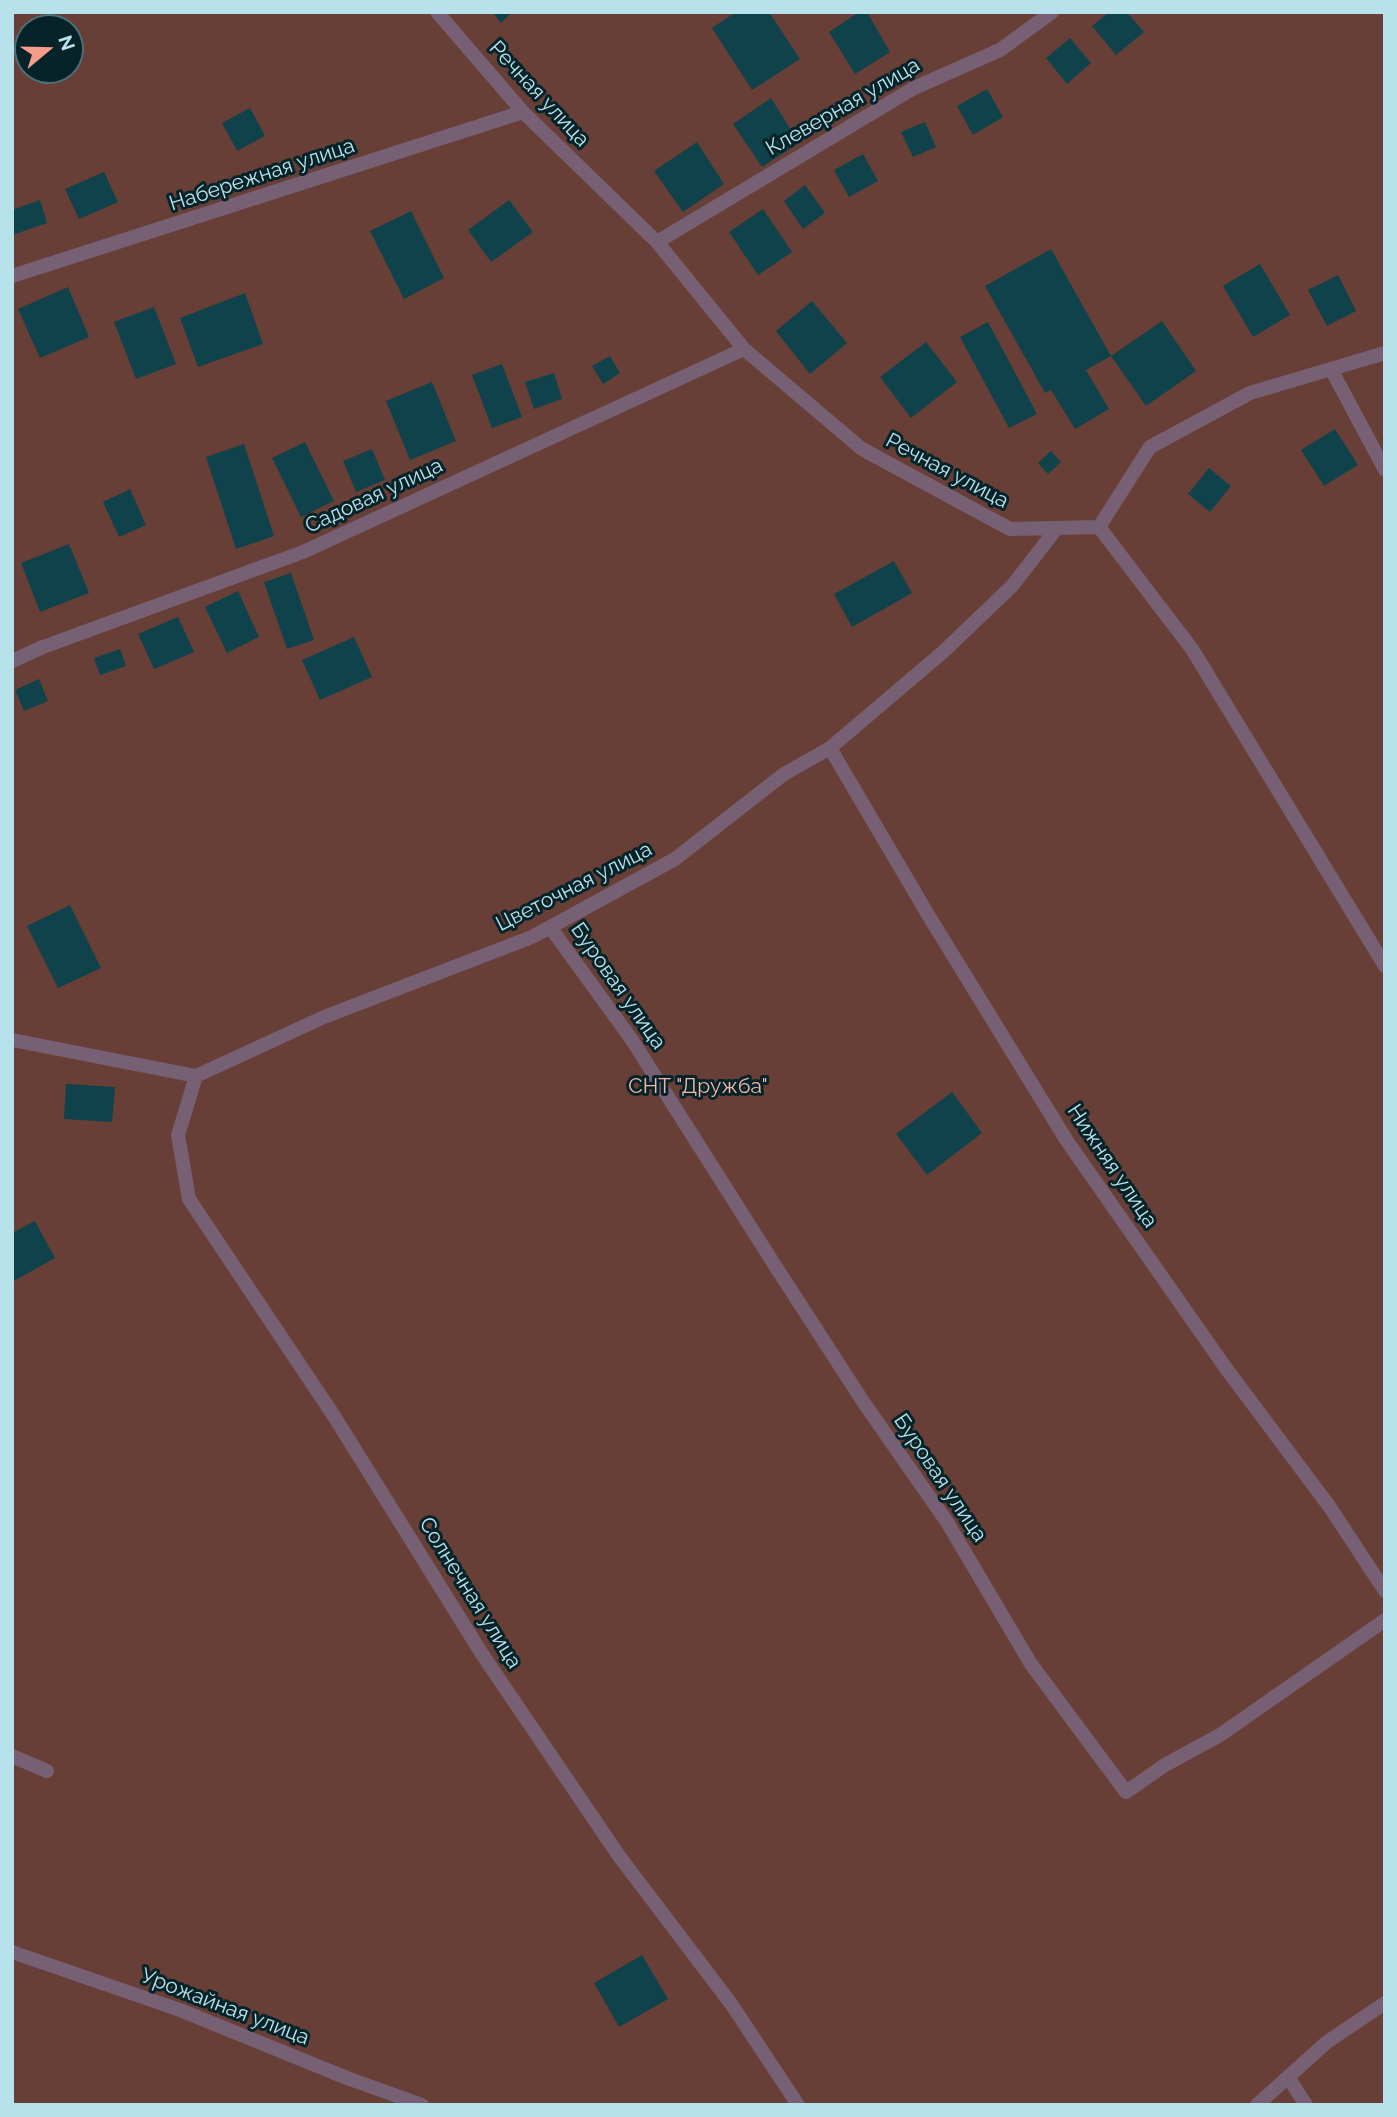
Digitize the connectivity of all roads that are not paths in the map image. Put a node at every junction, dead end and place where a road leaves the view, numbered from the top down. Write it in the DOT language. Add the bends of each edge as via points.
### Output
graph roads {
  1 [pos="437,12"];
  2 [pos="1052,12"];
  3 [pos="523,112"];
  4 [pos="657,242"];
  5 [pos="12,276"];
  6 [pos="744,349"];
  7 [pos="1385,353"];
  8 [pos="1331,369"];
  9 [pos="1385,470"];
  10 [pos="1099,527"];
  11 [pos="1057,528"];
  12 [pos="12,661"];
  13 [pos="830,748"];
  14 [pos="550,927"];
  15 [pos="1383,958"];
  16 [pos="12,1040"];
  17 [pos="196,1076"];
  18 [pos="1385,1591"];
  19 [pos="1385,1620"];
  20 [pos="12,1756"];
  21 [pos="47,1771"];
  22 [pos="12,1952"];
  23 [pos="1385,2003"];
  24 [pos="1288,2077"];
  25 [pos="422,2105"];
  26 [pos="798,2105"];
  27 [pos="1257,2105"];
  28 [pos="1306,2105"];
  1 -- 3 [label="street, Речная улица"];
  2 -- 4 [label="street, Клеверная улица" via="1000,50 914,88"];
  3 -- 4 [label="street, Речная улица"];
  3 -- 5 [label="street, Набережная улица"];
  4 -- 6 [label="street, Речная улица"];
  6 -- 11 [label="street, Речная улица" via="862,449 1010,529"];
  6 -- 12 [label="street, Садовая улица" via="303,552"];
  7 -- 8 [label="street"];
  8 -- 9 [label="street"];
  8 -- 10 [label="street" via="1250,393 1150,447"];
  10 -- 11 [label="street, Речная улица"];
  10 -- 15 [label="street" via="1192,649"];
  11 -- 13 [label="street, Цветочная улица" via="1012,586"];
  13 -- 14 [label="street, Цветочная улица" via="784,774 675,859"];
  13 -- 18 [label="street, Нижняя улица" via="1067,1140"];
  14 -- 17 [label="street, Цветочная улица" via="324,1017"];
  14 -- 19 [label="street, Буровая улица" via="677,1108 781,1276 947,1522 1031,1664 1126,1792 1220,1735"];
  16 -- 17 [label="street"];
  17 -- 26 [label="street, Солнечная улица" via="178,1135 189,1199 334,1416 482,1654 619,1856 732,2005"];
  20 -- 21 [label="street"];
  22 -- 25 [label="street, Урожайная улица" via="180,2010"];
  23 -- 24 [label="street" via="1327,2042"];
  24 -- 27 [label="street"];
  24 -- 28 [label="street"];
}
